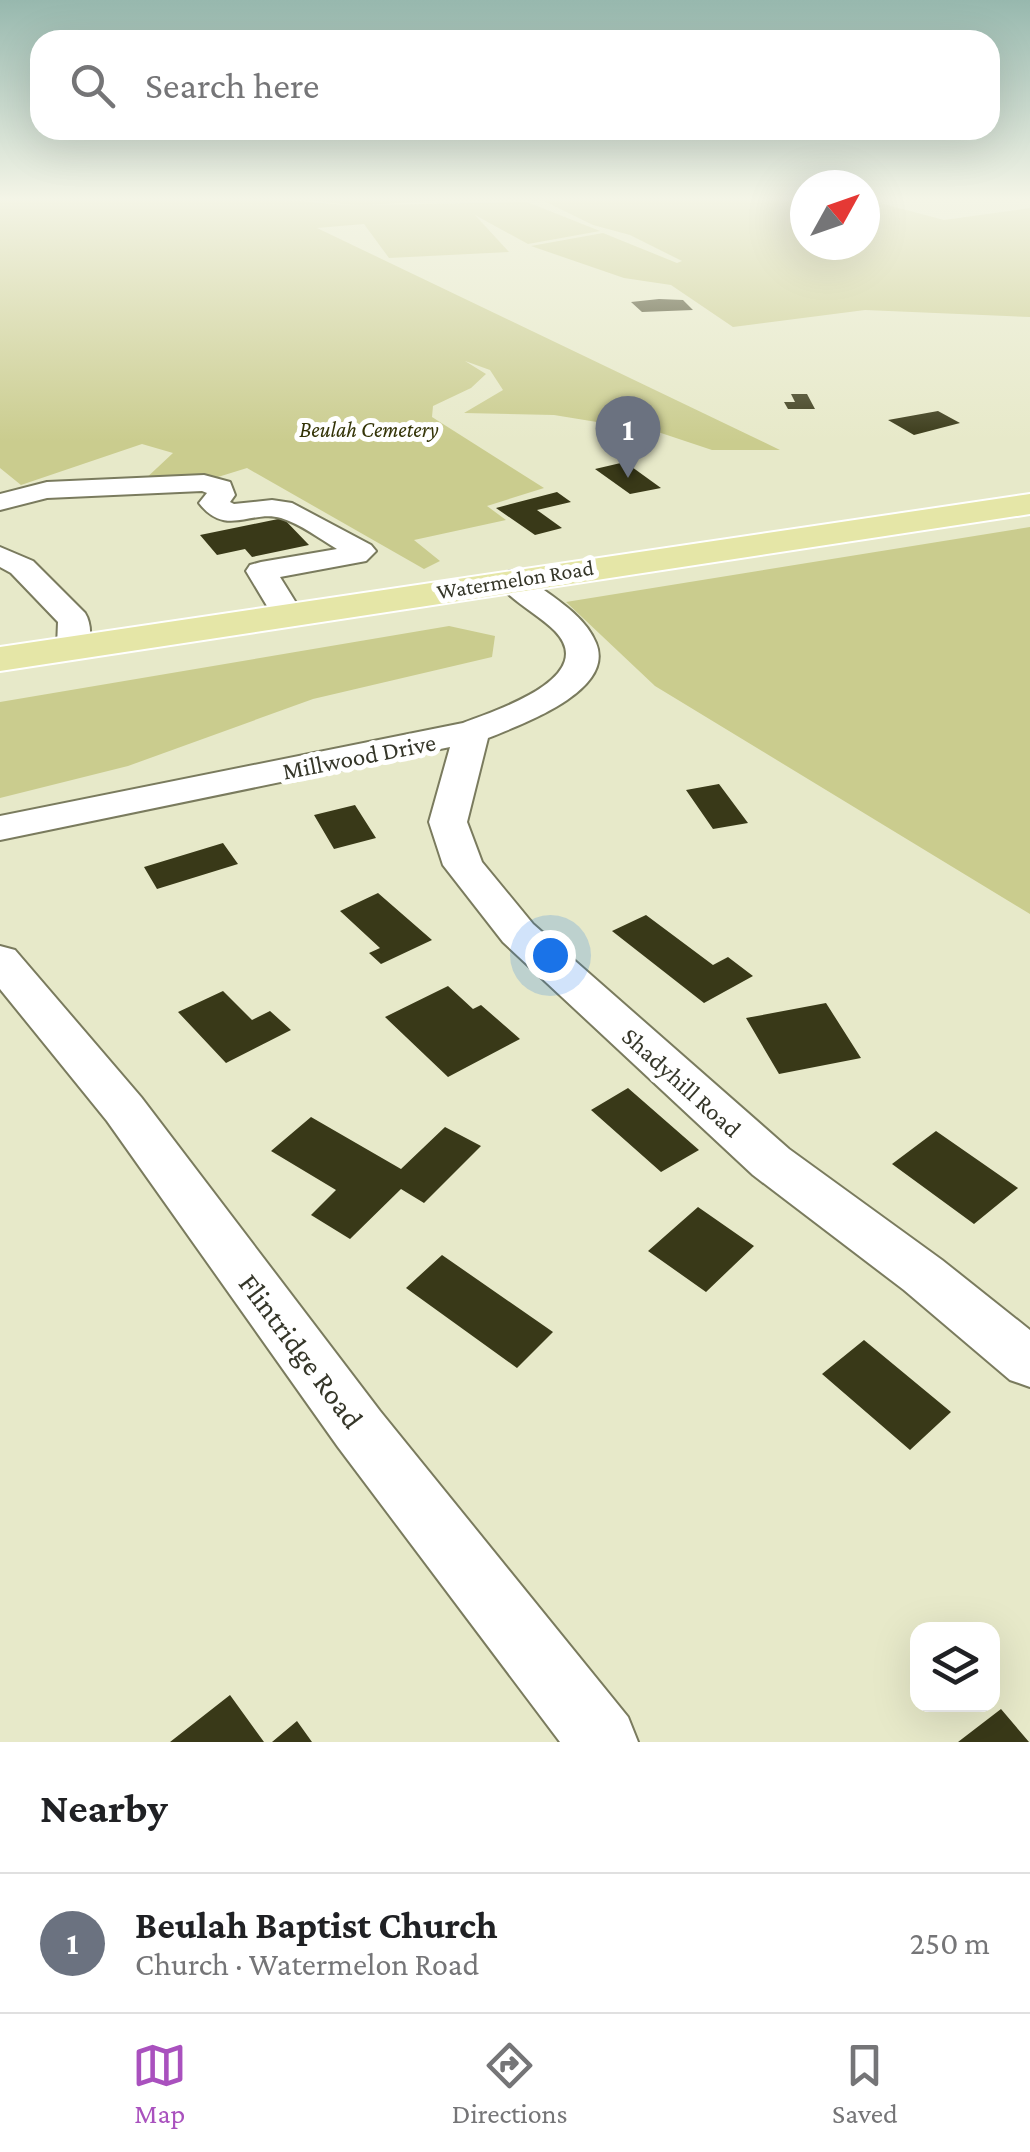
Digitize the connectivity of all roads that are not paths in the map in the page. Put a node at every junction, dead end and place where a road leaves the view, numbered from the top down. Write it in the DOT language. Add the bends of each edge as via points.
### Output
graph roads {
  1 [pos="0,502"];
  2 [pos="1030,504"];
  3 [pos="0,556"];
  4 [pos="0,578"];
  5 [pos="510,580"];
  6 [pos="286,614"];
  7 [pos="73,647"];
  8 [pos="0,660"];
  9 [pos="472,732"];
  10 [pos="0,828"];
  11 [pos="0,960"];
  12 [pos="1030,1363"];
  13 [pos="603,1742"];
  1 -- 6 [label="street" via="47,490 204,483 220,488 213,504 228,514 282,509 361,550 260,571"];
  2 -- 5 [label="main road, Watermelon Road"];
  3 -- 7 [label="street" via="22,566 74,620"];
  4 -- 7 [label="street" via="44,627"];
  5 -- 6 [label="main road, Watermelon Road"];
  5 -- 9 [label="street, Millwood Drive" via="578,640 582,670 550,696"];
  6 -- 7 [label="main road, Watermelon Road"];
  7 -- 8 [label="main road, Watermelon Road"];
  9 -- 10 [label="street, Millwood Drive"];
  9 -- 12 [label="street, Shadyhill Road" via="448,822 463,866 518,933 771,1162"];
  11 -- 13 [label="street, Flintridge Road" via="124,1110 347,1413"];
}
